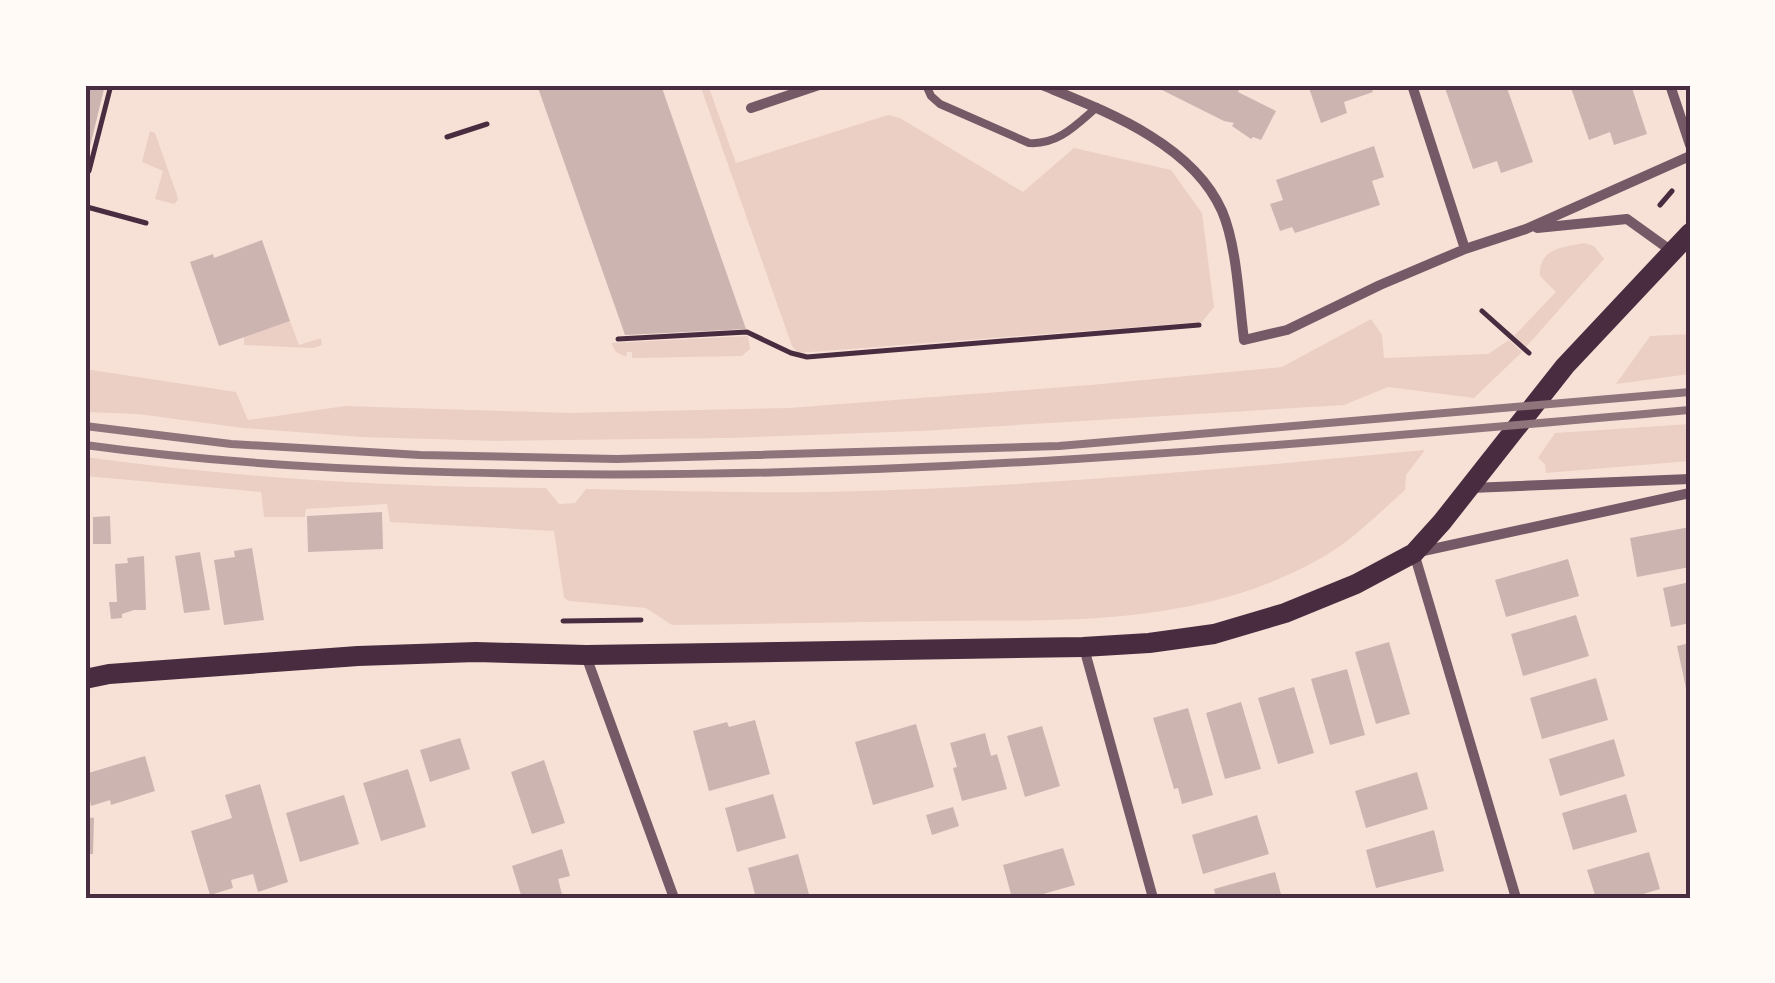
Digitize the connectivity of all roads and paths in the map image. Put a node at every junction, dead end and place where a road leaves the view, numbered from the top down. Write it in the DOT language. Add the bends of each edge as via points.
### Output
graph roads {
  1 [pos="110,85"];
  2 [pos="819,85"];
  3 [pos="926,85"];
  4 [pos="1042,85"];
  5 [pos="1412,85"];
  6 [pos="1670,85"];
  7 [pos="751,108"];
  8 [pos="1097,108"];
  9 [pos="487,124"];
  10 [pos="447,137"];
  11 [pos="1690,145"];
  12 [pos="1690,156"];
  13 [pos="89,171"];
  14 [pos="1672,192"];
  15 [pos="1660,205"];
  16 [pos="87,207"];
  17 [pos="146,224"];
  18 [pos="1526,229"];
  19 [pos="1690,233"];
  20 [pos="1465,249"];
  21 [pos="1673,252"];
  22 [pos="1482,311"];
  23 [pos="1199,325"];
  24 [pos="618,338"];
  25 [pos="1528,353"];
  26 [pos="1690,479"];
  27 [pos="1467,488"];
  28 [pos="1690,492"];
  29 [pos="1414,553"];
  30 [pos="641,620"];
  31 [pos="562,621"];
  32 [pos="1084,646"];
  33 [pos="586,655"];
  34 [pos="85,680"];
  35 [pos="674,898"];
  36 [pos="1153,898"];
  37 [pos="1516,898"];
  1 -- 13 [label="path"];
  2 -- 7 [label="street"];
  3 -- 8 [label="lane" via="940,104 1029,143 1061,137"];
  4 -- 8 [label="street"];
  5 -- 20 [label="street"];
  6 -- 11 [label="street"];
  8 -- 20 [label="street" via="1182,159 1207,186 1229,236 1244,340 1287,330"];
  9 -- 10 [label="path"];
  12 -- 18 [label="street"];
  14 -- 15 [label="path"];
  16 -- 17 [label="path"];
  18 -- 20 [label="street"];
  18 -- 21 [label="street" via="1627,219"];
  19 -- 21 [label="main road"];
  21 -- 27 [label="main road" via="1564,366"];
  22 -- 25 [label="path"];
  23 -- 24 [label="path" via="807,357 747,332"];
  26 -- 27 [label="street"];
  27 -- 29 [label="main road"];
  28 -- 29 [label="street"];
  29 -- 32 [label="main road" via="1302,606 1214,634"];
  29 -- 37 [label="street"];
  30 -- 31 [label="path"];
  32 -- 33 [label="main road"];
  32 -- 36 [label="street"];
  33 -- 34 [label="main road" via="358,656"];
  33 -- 35 [label="street"];
}
